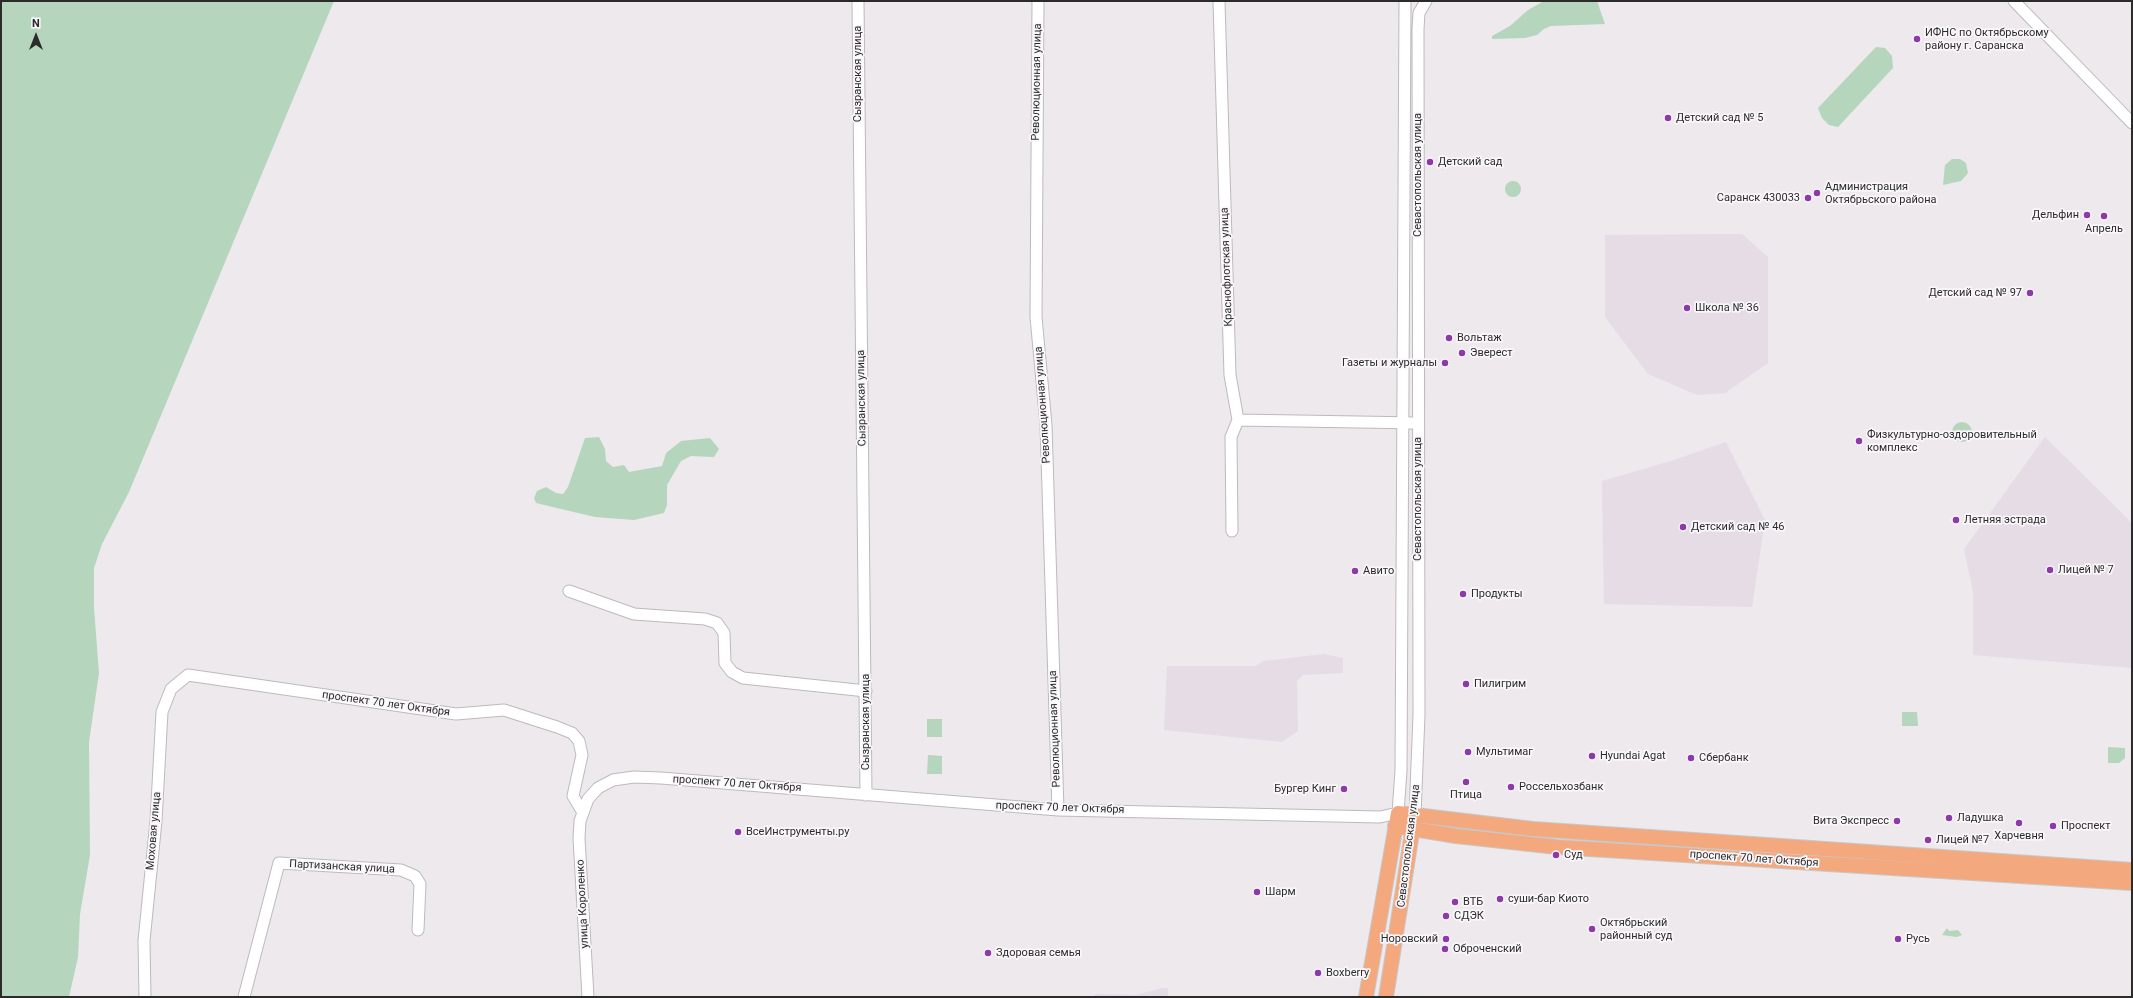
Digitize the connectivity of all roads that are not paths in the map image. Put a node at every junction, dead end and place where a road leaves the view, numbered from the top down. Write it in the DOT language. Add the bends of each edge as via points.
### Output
graph roads {
  1 [pos="858,1"];
  2 [pos="1038,1"];
  3 [pos="1219,1"];
  4 [pos="1405,1"];
  5 [pos="1426,1"];
  6 [pos="2014,1"];
  7 [pos="2132,122"];
  8 [pos="1238,420"];
  9 [pos="1402,423"];
  10 [pos="1418,423"];
  11 [pos="1232,531"];
  12 [pos="570,591"];
  13 [pos="1402,609"];
  14 [pos="1418,609"];
  15 [pos="1418,653"];
  16 [pos="1402,654"];
  17 [pos="188,675"];
  18 [pos="866,691"];
  19 [pos="866,795"];
  20 [pos="1058,810"];
  21 [pos="582,811"];
  22 [pos="1397,820"];
  23 [pos="1414,822"];
  24 [pos="1636,835"];
  25 [pos="1750,844"];
  26 [pos="1639,851"];
  27 [pos="1868,859"];
  28 [pos="1750,860"];
  29 [pos="2132,870"];
  30 [pos="2047,871"];
  31 [pos="2132,883"];
  32 [pos="418,930"];
  33 [pos="145,997"];
  34 [pos="244,997"];
  35 [pos="588,997"];
  36 [pos="1366,997"];
  37 [pos="1386,997"];
  1 -- 18 [label="street, Сызранская улица"];
  2 -- 20 [label="street, Революционная улица" via="1036,316 1046,425"];
  3 -- 8 [label="street, Краснофлотская улица" via="1230,375"];
  4 -- 9 [label="street, Севастопольская улица"];
  5 -- 10 [label="street, Севастопольская улица" via="1419,13 1418,29"];
  6 -- 7 [label="street"];
  8 -- 9 [label="street"];
  8 -- 11 [label="street" via="1231,437"];
  9 -- 10 [label="street"];
  9 -- 13 [label="street, Севастопольская улица"];
  10 -- 14 [label="street, Севастопольская улица"];
  12 -- 18 [label="street" via="634,614 705,619 717,623 724,633 725,663 732,672 743,678"];
  13 -- 14 [label="street"];
  13 -- 16 [label="street, Севастопольская улица"];
  14 -- 15 [label="street, Севастопольская улица"];
  15 -- 16 [label="street"];
  15 -- 23 [label="street, Севастопольская улица" via="1419,715"];
  16 -- 22 [label="street, Севастопольская улица" via="1401,771"];
  17 -- 21 [label="street, проспект 70 лет Октября" via="456,714 504,710 557,727 572,733 580,741 582,755 573,796"];
  17 -- 33 [label="street, Моховая улица" via="171,688 162,712 156,821 144,942"];
  18 -- 19 [label="street, Сызранская улица"];
  19 -- 20 [label="street, проспект 70 лет Октября"];
  19 -- 21 [label="street, проспект 70 лет Октября" via="777,786 634,777 613,780 598,788"];
  20 -- 22 [label="street, проспект 70 лет Октября"];
  21 -- 35 [label="street, улица Короленко" via="579,838"];
  22 -- 23 [label="main road, проспект 70 лет Октября"];
  22 -- 36 [label="main road, Севастопольская улица"];
  23 -- 24 [label="main road, проспект 70 лет Октября"];
  23 -- 26 [label="main road, проспект 70 лет Октября" via="1514,843"];
  23 -- 37 [label="main road, Севастопольская улица"];
  24 -- 25 [label="main road, проспект 70 лет Октября"];
  24 -- 26 [label="main road"];
  25 -- 27 [label="main road, проспект 70 лет Октября"];
  25 -- 28 [label="main road"];
  26 -- 28 [label="main road, проспект 70 лет Октября"];
  27 -- 28 [label="main road, проспект 70 лет Октября"];
  27 -- 30 [label="main road, проспект 70 лет Октября"];
  29 -- 30 [label="main road, проспект 70 лет Октября"];
  30 -- 31 [label="main road, проспект 70 лет Октября"];
  32 -- 34 [label="street, Партизанская улица" via="420,884 415,876 401,870 279,863"];
}
